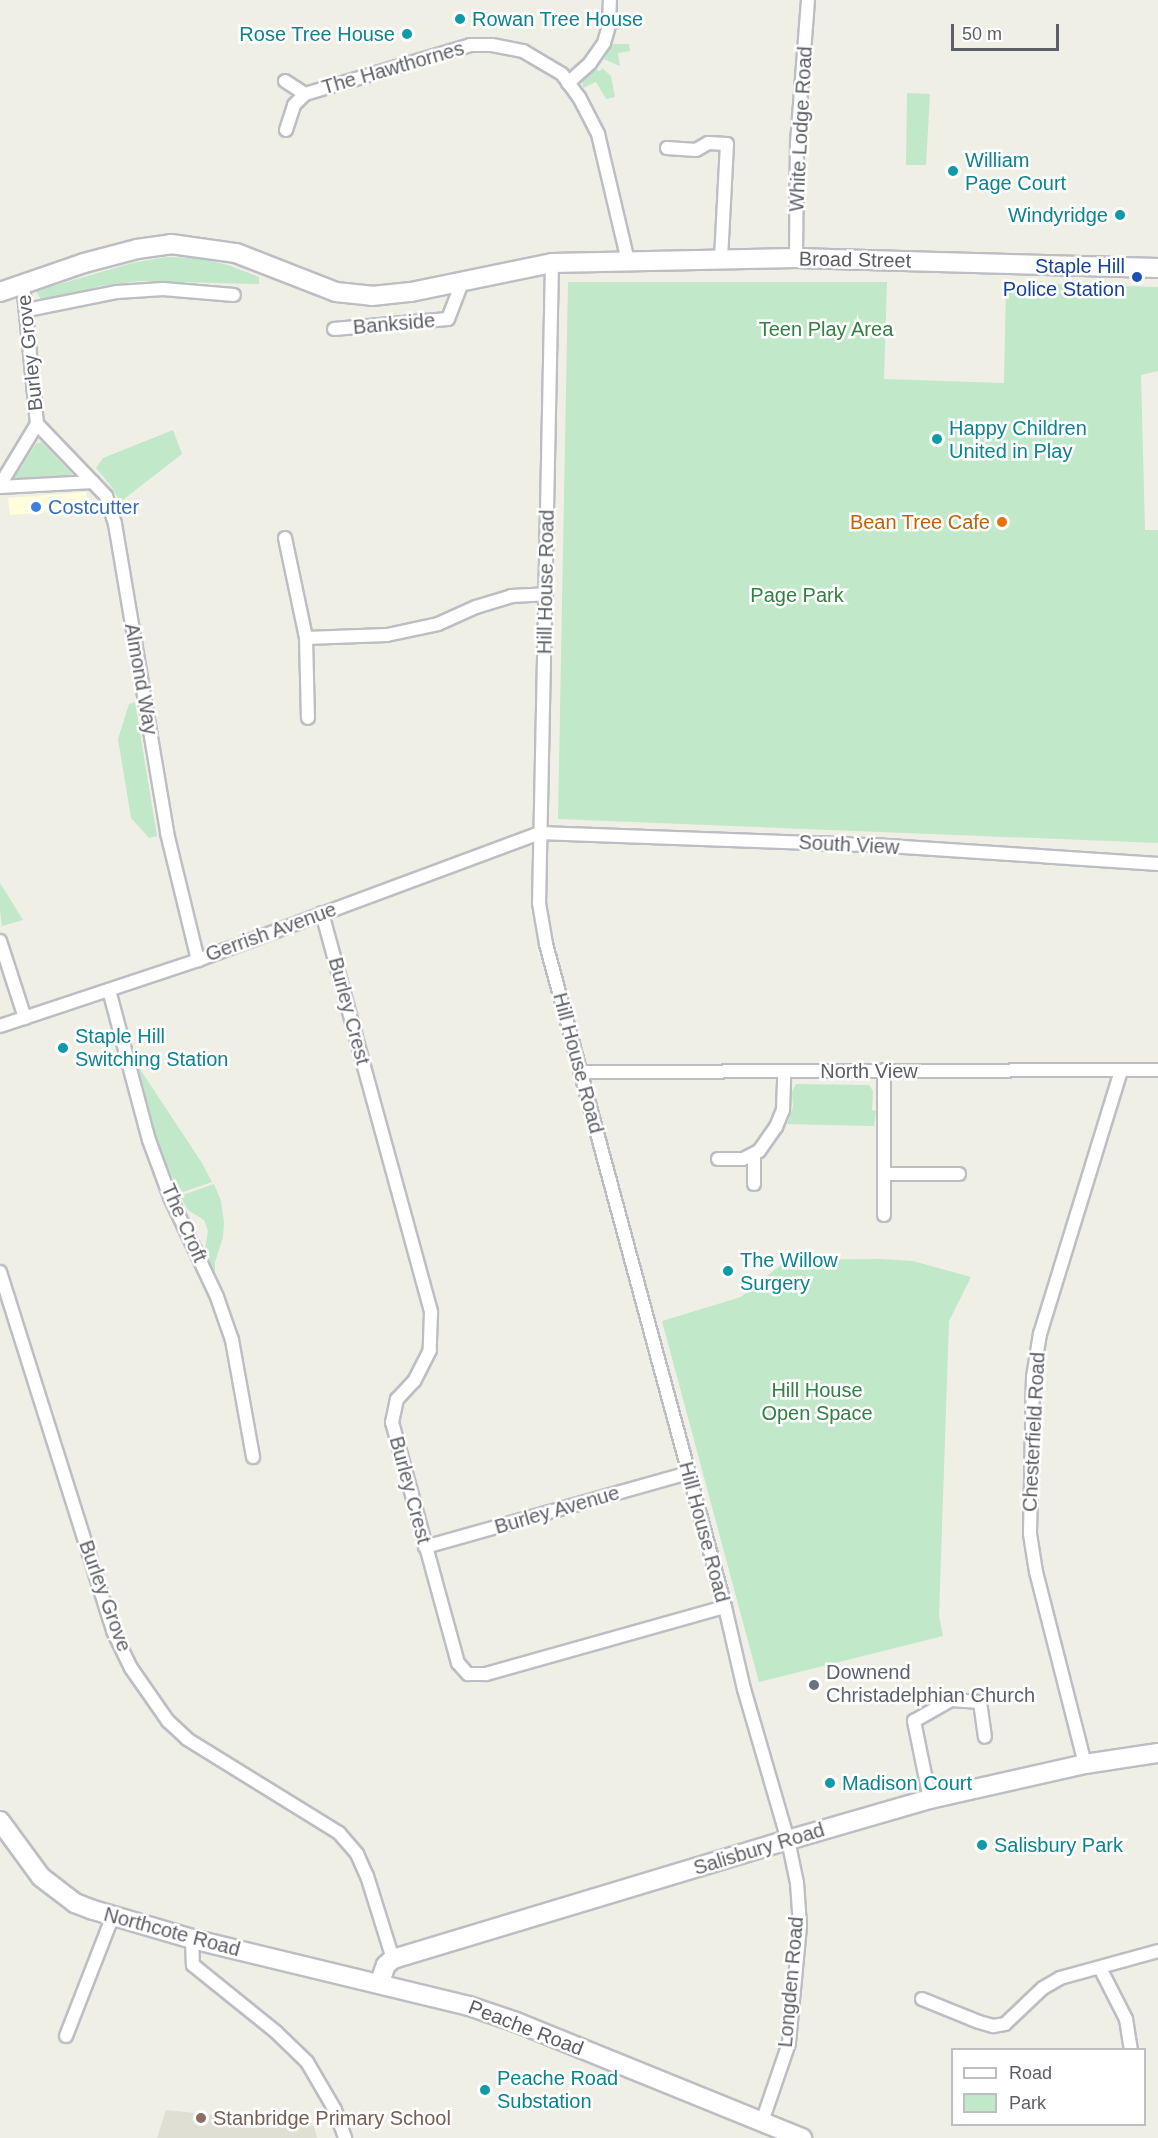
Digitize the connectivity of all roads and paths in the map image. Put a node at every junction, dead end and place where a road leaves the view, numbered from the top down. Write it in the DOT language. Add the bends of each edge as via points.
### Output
graph roads {
  1 [pos="610,0"];
  2 [pos="808,0"];
  3 [pos="285,81"];
  4 [pos="568,83"];
  5 [pos="305,94"];
  6 [pos="286,130"];
  7 [pos="667,148"];
  8 [pos="796,258"];
  9 [pos="721,259"];
  10 [pos="628,261"];
  11 [pos="552,263"];
  12 [pos="1158,268"];
  13 [pos="463,280"];
  14 [pos="23,283"];
  15 [pos="0,292"];
  16 [pos="234,295"];
  17 [pos="27,310"];
  18 [pos="334,329"];
  19 [pos="37,423"];
  20 [pos="93,482"];
  21 [pos="0,486"];
  22 [pos="285,537"];
  23 [pos="546,594"];
  24 [pos="306,638"];
  25 [pos="308,718"];
  26 [pos="539,833"];
  27 [pos="1158,864"];
  28 [pos="322,913"];
  29 [pos="0,941"];
  30 [pos="198,960"];
  31 [pos="109,990"];
  32 [pos="26,1018"];
  33 [pos="0,1026"];
  34 [pos="1121,1070"];
  35 [pos="1158,1070"];
  36 [pos="884,1071"];
  37 [pos="580,1072"];
  38 [pos="784,1072"];
  39 [pos="754,1154"];
  40 [pos="718,1159"];
  41 [pos="885,1173"];
  42 [pos="959,1174"];
  43 [pos="754,1184"];
  44 [pos="884,1215"];
  45 [pos="0,1272"];
  46 [pos="253,1457"];
  47 [pos="688,1473"];
  48 [pos="425,1547"];
  49 [pos="725,1607"];
  50 [pos="985,1737"];
  51 [pos="1158,1753"];
  52 [pos="1085,1764"];
  53 [pos="930,1799"];
  54 [pos="0,1821"];
  55 [pos="788,1840"];
  56 [pos="112,1918"];
  57 [pos="192,1939"];
  58 [pos="1158,1951"];
  59 [pos="393,1959"];
  60 [pos="1100,1968"];
  61 [pos="380,1982"];
  62 [pos="922,1999"];
  63 [pos="66,2036"];
  64 [pos="1131,2048"];
  65 [pos="762,2122"];
  66 [pos="345,2138"];
  67 [pos="802,2138"];
  1 -- 4 [label="street" via="604,44"];
  2 -- 8 [label="street, White Lodge Road" via="797,143"];
  3 -- 5 [label="street, The Hawthornes"];
  4 -- 5 [label="street, The Hawthornes" via="550,64 523,51 470,45"];
  4 -- 10 [label="street, The Hawthornes" via="598,134"];
  5 -- 6 [label="street, The Hawthornes" via="294,105"];
  7 -- 9 [label="street" via="696,150 708,143 727,144"];
  8 -- 9 [label="street, Broad Street"];
  8 -- 12 [label="street, Broad Street"];
  9 -- 10 [label="street, Broad Street"];
  10 -- 11 [label="street, Broad Street"];
  11 -- 13 [label="street, Broad Street"];
  11 -- 23 [label="street, Hill House Road"];
  13 -- 14 [label="street, Broad Street" via="391,294 345,293 236,253 171,244 105,257"];
  13 -- 18 [label="street, Bankside" via="448,319"];
  14 -- 15 [label="street, Broad Street"];
  14 -- 17 [label="street, Burley Grove"];
  16 -- 17 [label="street" via="163,289 117,292"];
  17 -- 19 [label="street, Burley Grove"];
  19 -- 20 [label="street, Almond Way"];
  19 -- 21 [label="street, Burley Grove"];
  20 -- 21 [label="street"];
  20 -- 30 [label="street, Almond Way" via="106,496 115,524 168,833"];
  22 -- 24 [label="street"];
  23 -- 24 [label="street" via="511,596 438,624 387,635"];
  23 -- 26 [label="street, Hill House Road"];
  24 -- 25 [label="street"];
  26 -- 27 [label="street, South View" via="873,845"];
  26 -- 28 [label="street, Gerrish Avenue"];
  26 -- 37 [label="street, Hill House Road" via="539,903 546,944"];
  28 -- 30 [label="street, Gerrish Avenue"];
  28 -- 48 [label="street, Burley Crest" via="431,1312 430,1350 414,1381 397,1399 392,1422"];
  29 -- 32 [label="street"];
  30 -- 31 [label="street, Gerrish Avenue"];
  31 -- 32 [label="street, Gerrish Avenue"];
  31 -- 46 [label="street, The Croft" via="149,1140 232,1340"];
  32 -- 33 [label="street, Gerrish Avenue"];
  34 -- 35 [label="street, North View"];
  34 -- 36 [label="street, North View"];
  34 -- 52 [label="street, Chesterfield Road" via="1040,1334 1033,1377 1030,1533 1036,1572"];
  36 -- 38 [label="street, North View"];
  36 -- 41 [label="street"];
  37 -- 38 [label="street, North View"];
  37 -- 47 [label="street, Hill House Road"];
  38 -- 39 [label="street" via="780,1119"];
  39 -- 40 [label="street" via="743,1159"];
  39 -- 43 [label="street"];
  41 -- 42 [label="street"];
  41 -- 44 [label="street"];
  45 -- 59 [label="street, Burley Grove" via="113,1631 131,1668 168,1721 187,1739 339,1833 357,1854 367,1876"];
  47 -- 48 [label="street, Burley Avenue"];
  47 -- 49 [label="street, Hill House Road"];
  48 -- 49 [label="street, Burley Crest" via="458,1663 468,1674 486,1674"];
  49 -- 55 [label="street, Hill House Road" via="744,1689"];
  50 -- 53 [label="street" via="980,1702 951,1700 914,1721"];
  51 -- 52 [label="street, Salisbury Road"];
  52 -- 53 [label="street, Salisbury Road"];
  53 -- 55 [label="street, Salisbury Road"];
  54 -- 56 [label="street, Northcote Road" via="40,1877 75,1903"];
  55 -- 59 [label="street, Salisbury Road"];
  55 -- 65 [label="street, Longden Road" via="800,1926 793,2009 789,2043"];
  56 -- 57 [label="street, Northcote Road"];
  56 -- 63 [label="street"];
  57 -- 61 [label="street, Northcote Road"];
  57 -- 66 [label="street" via="193,1965 284,2038 307,2062"];
  58 -- 60 [label="street"];
  59 -- 61 [label="street" via="386,1965"];
  60 -- 62 [label="street" via="1060,1978 1043,1988 1005,2024 979,2022"];
  60 -- 64 [label="street" via="1126,2019"];
  61 -- 65 [label="street, Peache Road" via="516,2022"];
  65 -- 67 [label="street, Peache Road"];
}
